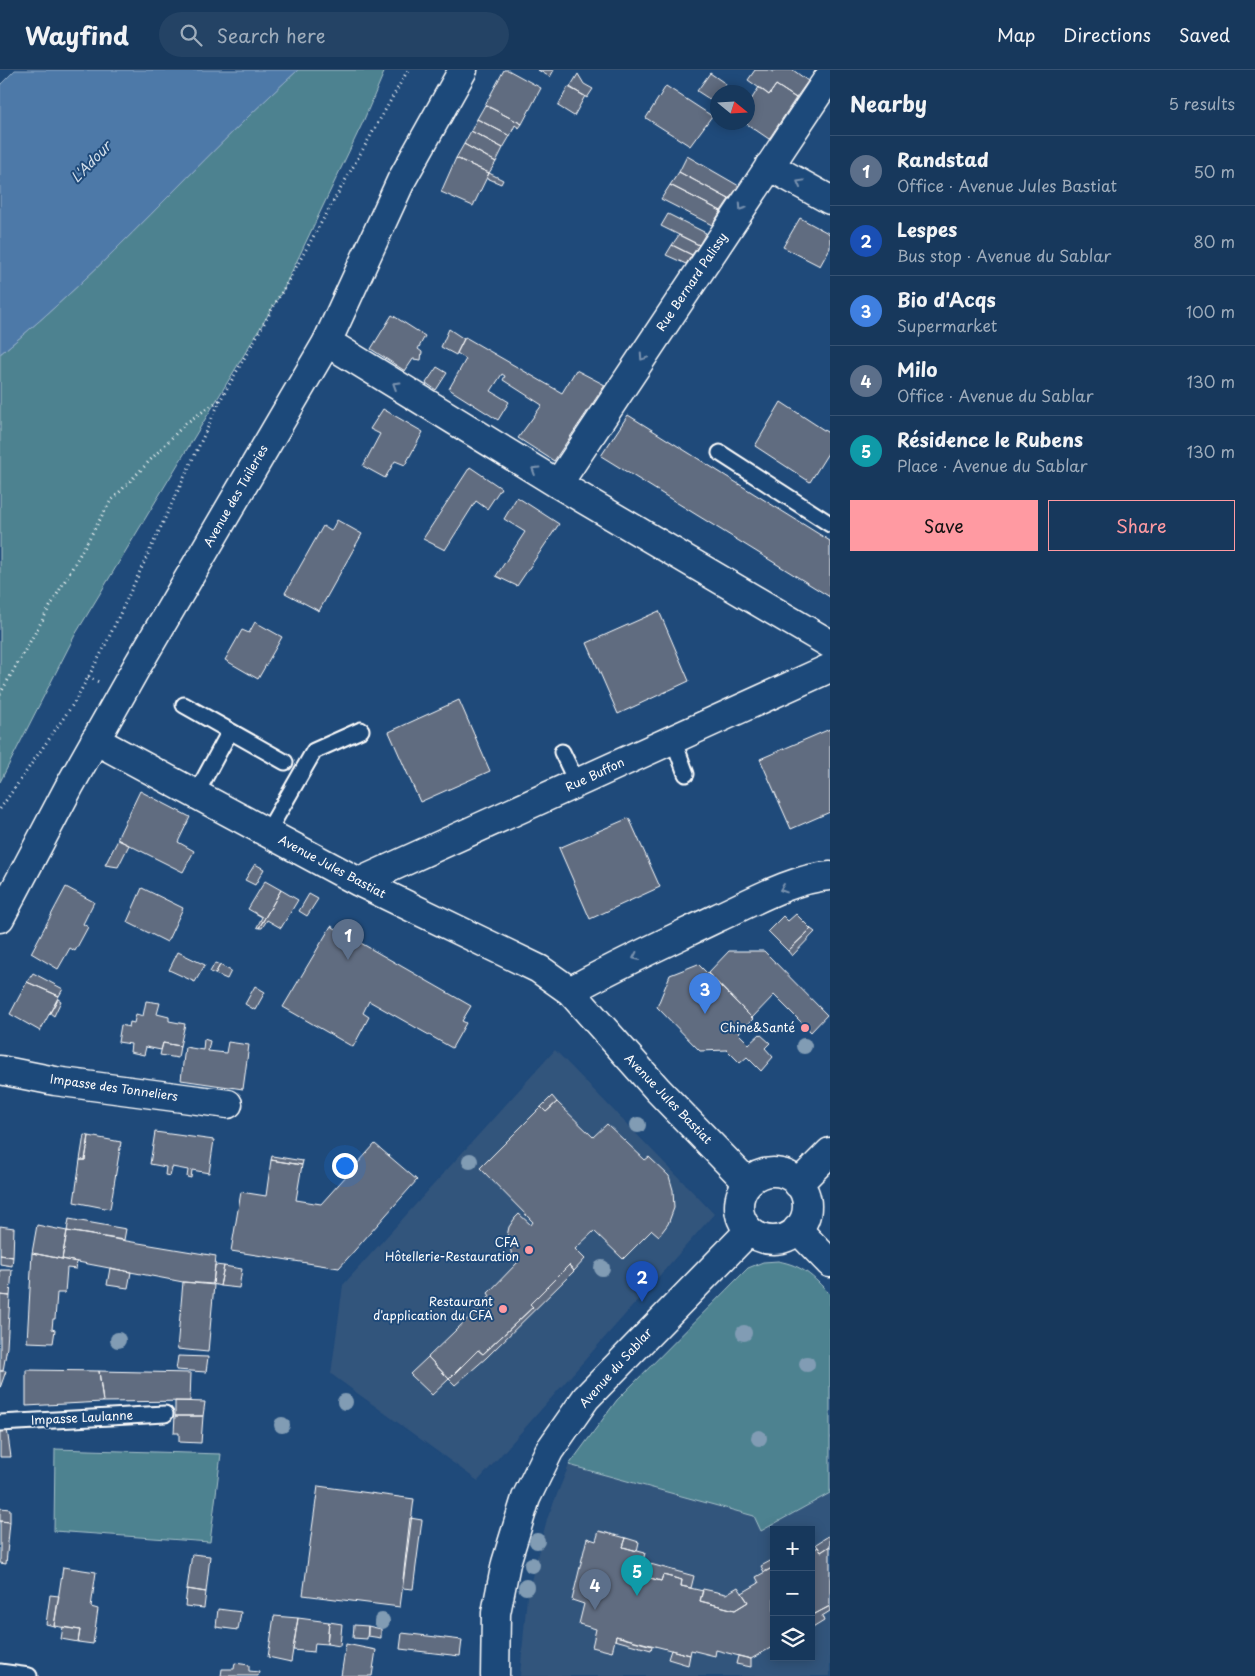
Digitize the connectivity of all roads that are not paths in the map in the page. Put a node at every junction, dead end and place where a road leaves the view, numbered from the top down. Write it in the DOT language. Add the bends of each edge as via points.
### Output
graph roads {
  1 [pos="463,70"];
  2 [pos="819,75"];
  3 [pos="769,166"];
  4 [pos="830,200"];
  5 [pos="327,342"];
  6 [pos="720,454"];
  7 [pos="558,484"];
  8 [pos="830,524"];
  9 [pos="830,644"];
  10 [pos="830,668"];
  11 [pos="184,705"];
  12 [pos="361,730"];
  13 [pos="230,731"];
  14 [pos="95,740"];
  15 [pos="673,740"];
  16 [pos="562,752"];
  17 [pos="285,762"];
  18 [pos="686,774"];
  19 [pos="578,783"];
  20 [pos="196,794"];
  21 [pos="267,833"];
  22 [pos="830,876"];
  23 [pos="360,882"];
  24 [pos="0,918"];
  25 [pos="570,990"];
  26 [pos="0,1070"];
  27 [pos="228,1104"];
  28 [pos="830,1152"];
  29 [pos="748,1182"];
  30 [pos="798,1184"];
  31 [pos="798,1229"];
  32 [pos="749,1230"];
  33 [pos="830,1263"];
  34 [pos="165,1414"];
  35 [pos="0,1423"];
  36 [pos="0,1672"];
  37 [pos="29,1676"];
  38 [pos="495,1676"];
  1 -- 5 [label="street, Avenue des Tuileries" via="401,181"];
  2 -- 3 [label="street, Rue Bernard Palissy"];
  4 -- 3 [label="street, one-way"];
  3 -- 7 [label="street, Rue Bernard Palissy, one-way"];
  7 -- 5 [label="street, one-way"];
  5 -- 14 [label="street, Avenue des Tuileries"];
  6 -- 8 [label="lane"];
  7 -- 9 [label="street"];
  10 -- 15 [label="street, Rue Buffon"];
  11 -- 13 [label="lane"];
  12 -- 21 [label="lane" via="314,752"];
  13 -- 17 [label="lane"];
  13 -- 20 [label="lane"];
  14 -- 20 [label="street, Avenue Jules Bastiat"];
  14 -- 24 [label="street, Avenue des Tuileries"];
  15 -- 18 [label="lane"];
  15 -- 19 [label="street, Rue Buffon"];
  16 -- 19 [label="lane"];
  19 -- 23 [label="street, Rue Buffon"];
  20 -- 21 [label="street, Avenue Jules Bastiat"];
  21 -- 23 [label="street, Avenue Jules Bastiat"];
  22 -- 25 [label="street, one-way" via="819,876 770,893"];
  23 -- 25 [label="street, Avenue Jules Bastiat" via="539,969"];
  25 -- 29 [label="street, Avenue Jules Bastiat" via="658,1090"];
  26 -- 27 [label="street, Impasse des Tonneliers"];
  28 -- 30 [label="street"];
  29 -- 30 [label="street" via="764,1173 774,1172"];
  29 -- 32 [label="street" via="742,1191 739,1212"];
  30 -- 31 [label="street" via="806,1202 803,1221"];
  31 -- 32 [label="street" via="790,1236 771,1240"];
  31 -- 33 [label="street"];
  32 -- 38 [label="street, Avenue du Sablar" via="586,1398 549,1452 526,1498 506,1563 496,1613"];
  34 -- 35 [label="lane, Impasse Laulanne"];
  36 -- 37 [label="lane"];
}
